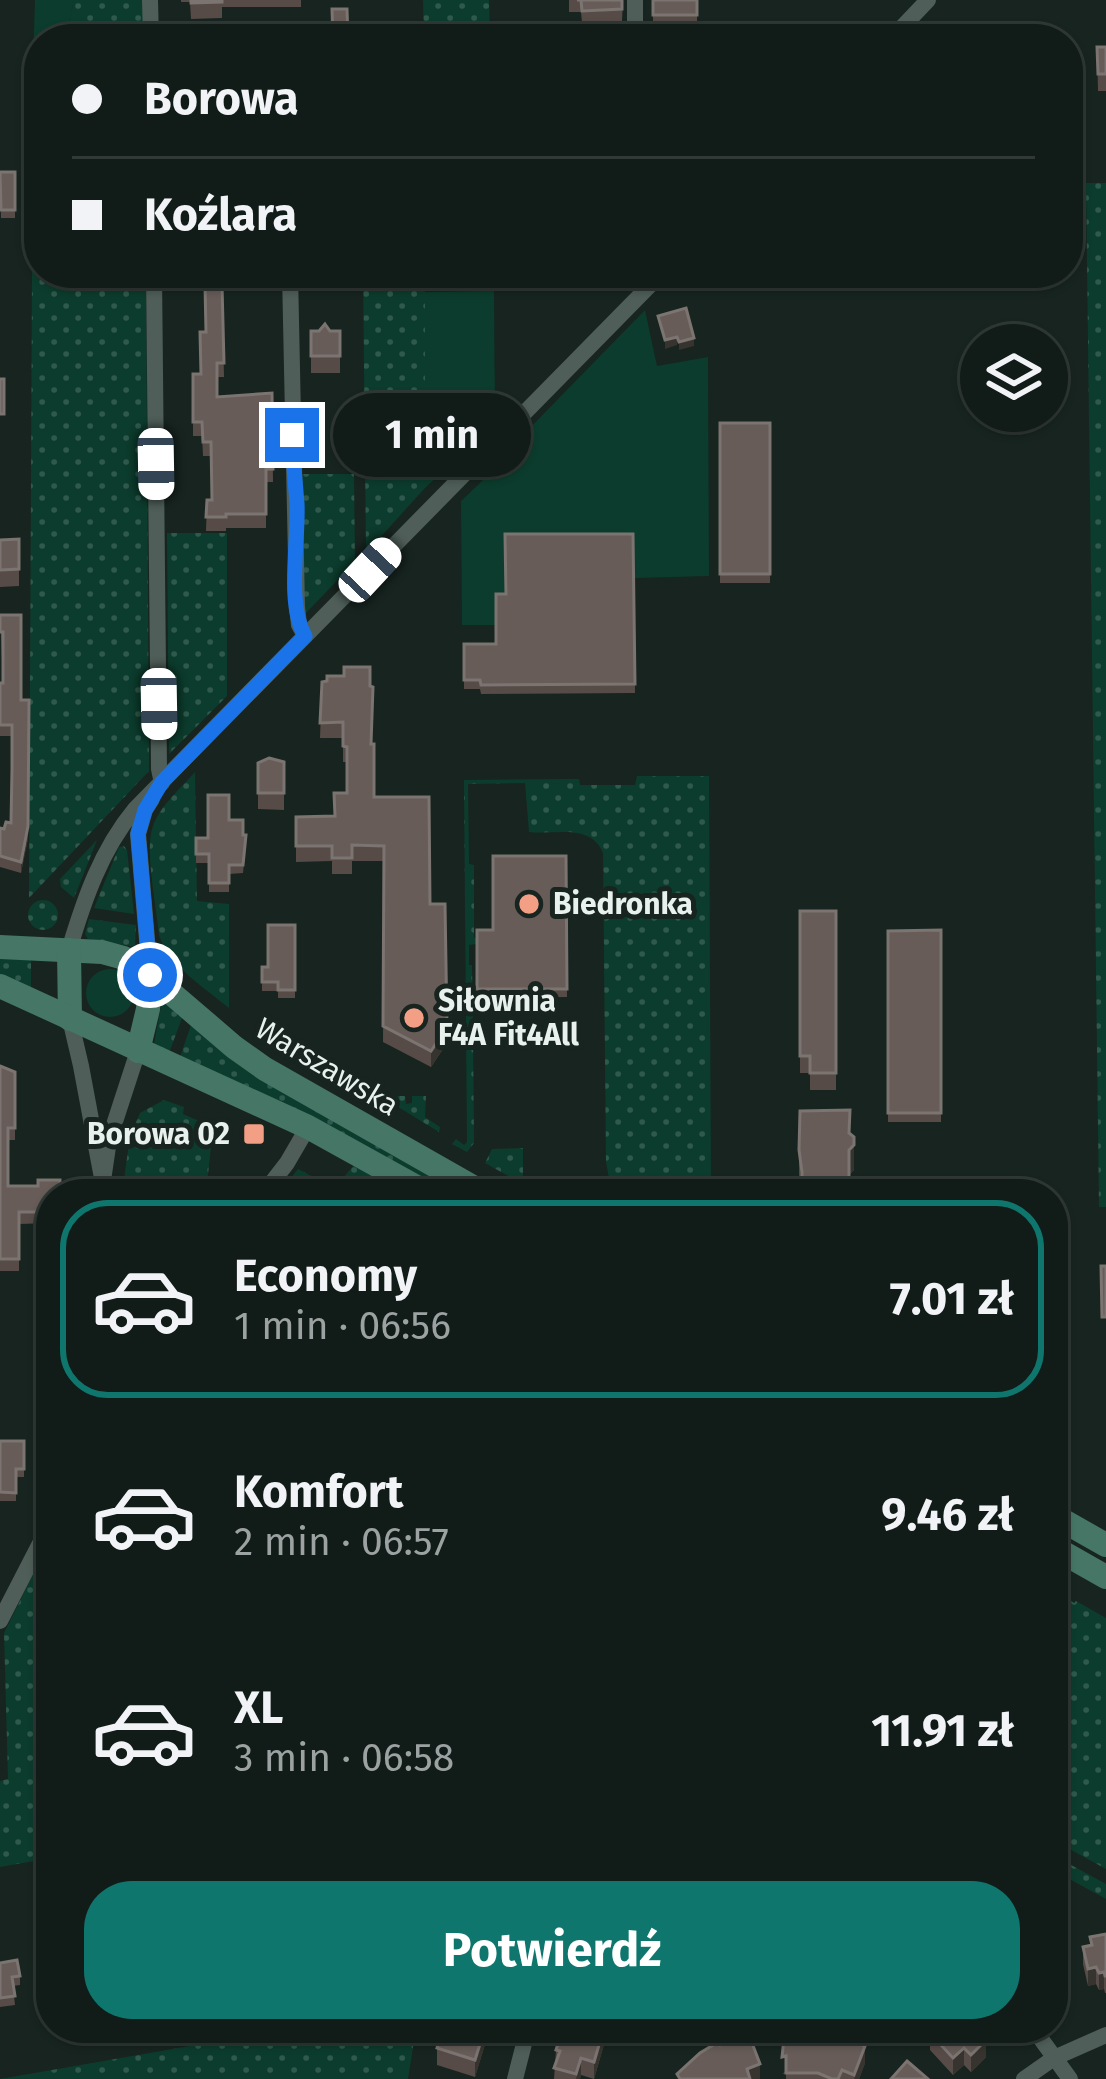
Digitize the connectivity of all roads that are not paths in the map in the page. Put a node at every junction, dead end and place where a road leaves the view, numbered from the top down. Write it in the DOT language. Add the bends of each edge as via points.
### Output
graph roads {
  1 [pos="928,0"];
  2 [pos="905,24"];
  3 [pos="154,288"];
  4 [pos="290,288"];
  5 [pos="639,288"];
  6 [pos="305,636"];
  7 [pos="162,782"];
  8 [pos="0,947"];
  9 [pos="69,950"];
  10 [pos="150,975"];
  11 [pos="0,986"];
  12 [pos="70,1019"];
  13 [pos="138,1051"];
  14 [pos="308,1127"];
  15 [pos="101,1179"];
  16 [pos="103,1179"];
  17 [pos="275,1179"];
  18 [pos="402,1179"];
  19 [pos="459,1179"];
  20 [pos="1068,1523"];
  21 [pos="1106,1544"];
  22 [pos="36,1551"];
  23 [pos="1068,1555"];
  24 [pos="1106,1577"];
  25 [pos="0,1621"];
  26 [pos="1106,2036"];
  27 [pos="524,2043"];
  28 [pos="1044,2043"];
  29 [pos="1054,2058"];
  30 [pos="514,2079"];
  31 [pos="1024,2079"];
  32 [pos="1070,2079"];
  1 -- 2 [label="street"];
  3 -- 7 [label="street"];
  4 -- 6 [label="street" via="297,607"];
  5 -- 6 [label="street"];
  6 -- 7 [label="street"];
  7 -- 9 [label="street" via="113,835"];
  7 -- 10 [label="street" via="138,834"];
  8 -- 9 [label="main road"];
  9 -- 10 [label="main road, Warszawska" via="113,954"];
  9 -- 12 [label="main road"];
  10 -- 13 [label="main road"];
  10 -- 19 [label="main road, Warszawska" via="275,1075"];
  11 -- 12 [label="main road"];
  12 -- 13 [label="main road, Warszawska"];
  12 -- 15 [label="street"];
  13 -- 14 [label="main road, Warszawska"];
  13 -- 16 [label="street"];
  14 -- 17 [label="street"];
  14 -- 18 [label="main road, Warszawska"];
  20 -- 21 [label="main road"];
  22 -- 25 [label="street"];
  23 -- 24 [label="main road"];
  26 -- 29 [label="street"];
  27 -- 30 [label="street"];
  28 -- 29 [label="street"];
  29 -- 31 [label="street"];
  29 -- 32 [label="street"];
}
